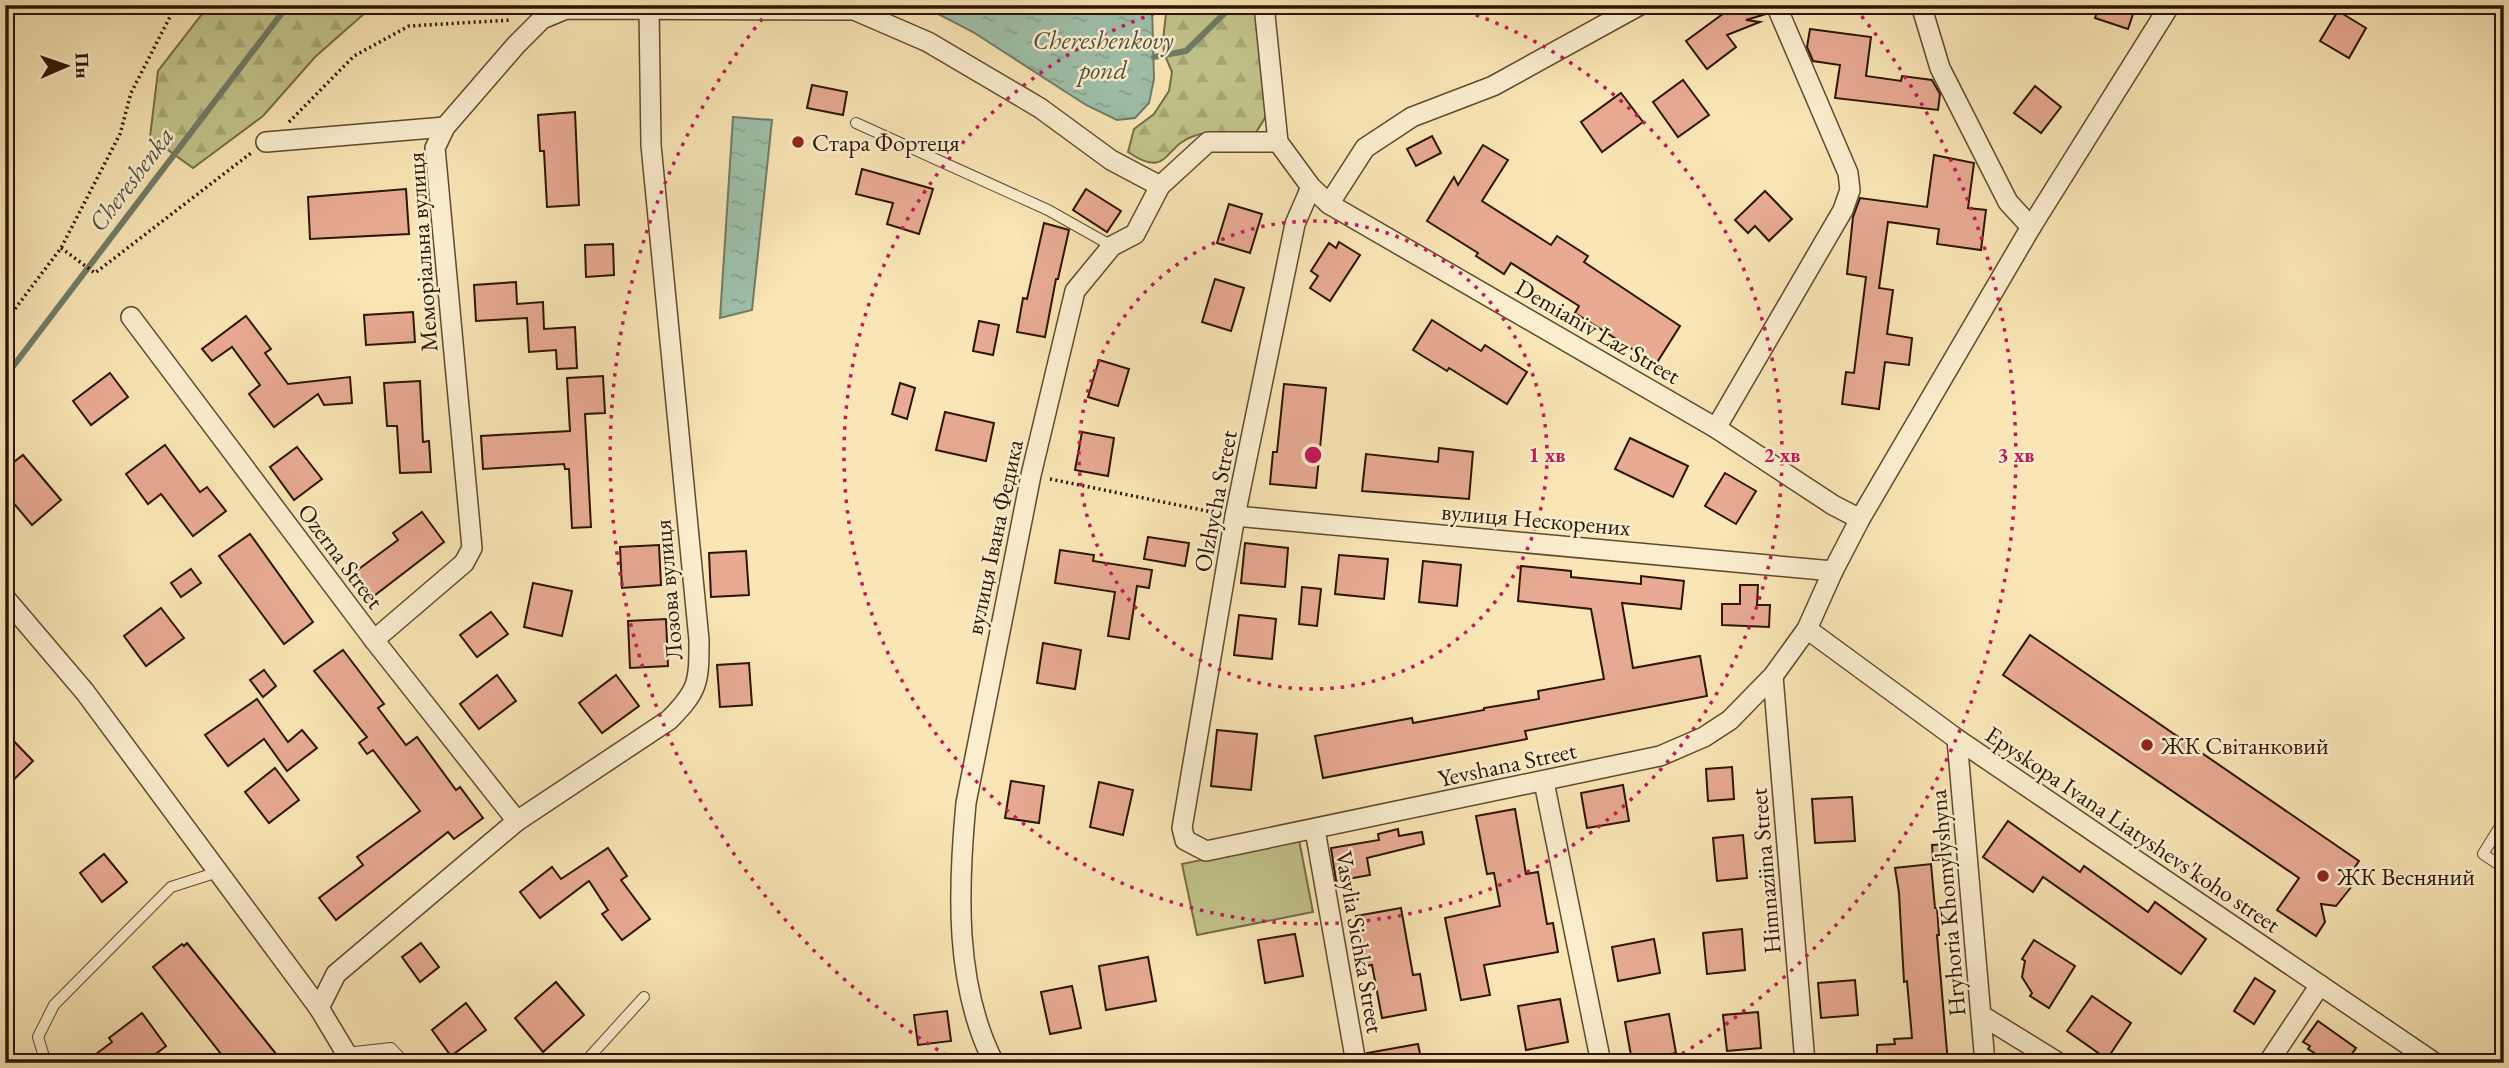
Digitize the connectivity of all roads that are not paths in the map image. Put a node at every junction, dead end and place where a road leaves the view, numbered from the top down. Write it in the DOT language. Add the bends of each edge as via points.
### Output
graph roads {
  1 [pos="1264,5"];
  2 [pos="1640,5"];
  3 [pos="1776,5"];
  4 [pos="1921,5"];
  5 [pos="2169,5"];
  6 [pos="649,8"];
  7 [pos="856,123"];
  8 [pos="445,127"];
  9 [pos="266,142"];
  10 [pos="1278,142"];
  11 [pos="1160,186"];
  12 [pos="1311,187"];
  13 [pos="1329,204"];
  14 [pos="2031,227"];
  15 [pos="1112,246"];
  16 [pos="131,317"];
  17 [pos="1716,428"];
  18 [pos="1236,516"];
  19 [pos="1860,519"];
  20 [pos="1833,571"];
  21 [pos="5,598"];
  22 [pos="1807,629"];
  23 [pos="374,640"];
  24 [pos="1773,676"];
  25 [pos="1957,739"];
  26 [pos="1544,782"];
  27 [pos="2504,820"];
  28 [pos="517,821"];
  29 [pos="1182,828"];
  30 [pos="1315,830"];
  31 [pos="2504,868"];
  32 [pos="218,872"];
  33 [pos="2320,985"];
  34 [pos="644,997"];
  35 [pos="319,1008"];
  36 [pos="1981,1015"];
  37 [pos="342,1058"];
  38 [pos="46,1063"];
  39 [pos="405,1063"];
  40 [pos="584,1063"];
  41 [pos="994,1063"];
  42 [pos="1356,1063"];
  43 [pos="1601,1063"];
  44 [pos="1805,1063"];
  45 [pos="1985,1063"];
  46 [pos="2059,1063"];
  47 [pos="2268,1063"];
  48 [pos="2435,1063"];
  1 -- 10 [label="street"];
  2 -- 13 [label="street" via="1493,86 1412,117 1365,148"];
  3 -- 17 [label="street" via="1849,173 1850,190 1843,210"];
  4 -- 14 [label="street" via="1940,68 2008,202"];
  5 -- 14 [label="street, Yevshana Street"];
  6 -- 8 [label="street, Меморіальна вулиця" via="566,9 542,19"];
  6 -- 11 [label="street, Меморіальна вулиця" via="854,10 928,42 1040,108 1111,160"];
  6 -- 28 [label="street, Лозова вулиця" via="651,145 699,677 689,700 669,720"];
  7 -- 15 [label="lane" via="1048,210"];
  8 -- 9 [label="street"];
  8 -- 23 [label="street, Меморіальна вулиця" via="435,149 472,548 464,564"];
  10 -- 11 [label="street, вулиця Івана Федика" via="1208,142"];
  10 -- 12 [label="street, Demianiv Laz Street"];
  11 -- 15 [label="street, вулиця Івана Федика" via="1135,234"];
  12 -- 13 [label="street, Demianiv Laz Street"];
  12 -- 18 [label="street, Olzhycha Street" via="1295,224"];
  13 -- 17 [label="street, Demianiv Laz Street"];
  14 -- 19 [label="street, Yevshana Street"];
  15 -- 41 [label="street, вулиця Івана Федика" via="1075,291 1031,475 966,803 961,851 965,970 973,1009"];
  16 -- 23 [label="street, Ozerna Street"];
  17 -- 19 [label="street, Demianiv Laz Street"];
  18 -- 20 [label="street, вулиця Нескорених"];
  18 -- 29 [label="street, Olzhycha Street"];
  19 -- 20 [label="street, Yevshana Street"];
  20 -- 22 [label="street, Yevshana Street"];
  21 -- 32 [label="street" via="85,692"];
  22 -- 24 [label="street, Yevshana Street"];
  22 -- 25 [label="street, Epyskopa Ivana Liatyshevs'koho street"];
  23 -- 28 [label="street, Ozerna Street"];
  24 -- 26 [label="street, Yevshana Street" via="1730,720 1704,737 1660,756"];
  24 -- 44 [label="street, Himnaziina Street"];
  25 -- 33 [label="street, Epyskopa Ivana Liatyshevs'koho street"];
  25 -- 36 [label="street, Hryhoria Khomylyshyna"];
  26 -- 30 [label="street, Yevshana Street"];
  26 -- 43 [label="street"];
  27 -- 31 [label="lane" via="2483,854"];
  28 -- 35 [label="street, Лозова вулиця" via="336,974"];
  29 -- 30 [label="street, Yevshana Street" via="1185,840 1206,851"];
  30 -- 42 [label="street, Vasylia Sichka Street"];
  32 -- 35 [label="street"];
  32 -- 38 [label="lane" via="171,887 54,1005 38,1037"];
  33 -- 47 [label="street"];
  33 -- 48 [label="street, Epyskopa Ivana Liatyshevs'koho street"];
  34 -- 40 [label="lane"];
  35 -- 37 [label="street"];
  36 -- 45 [label="street, Hryhoria Khomylyshyna"];
  36 -- 46 [label="street"];
  37 -- 39 [label="lane" via="391,1048"];
}
